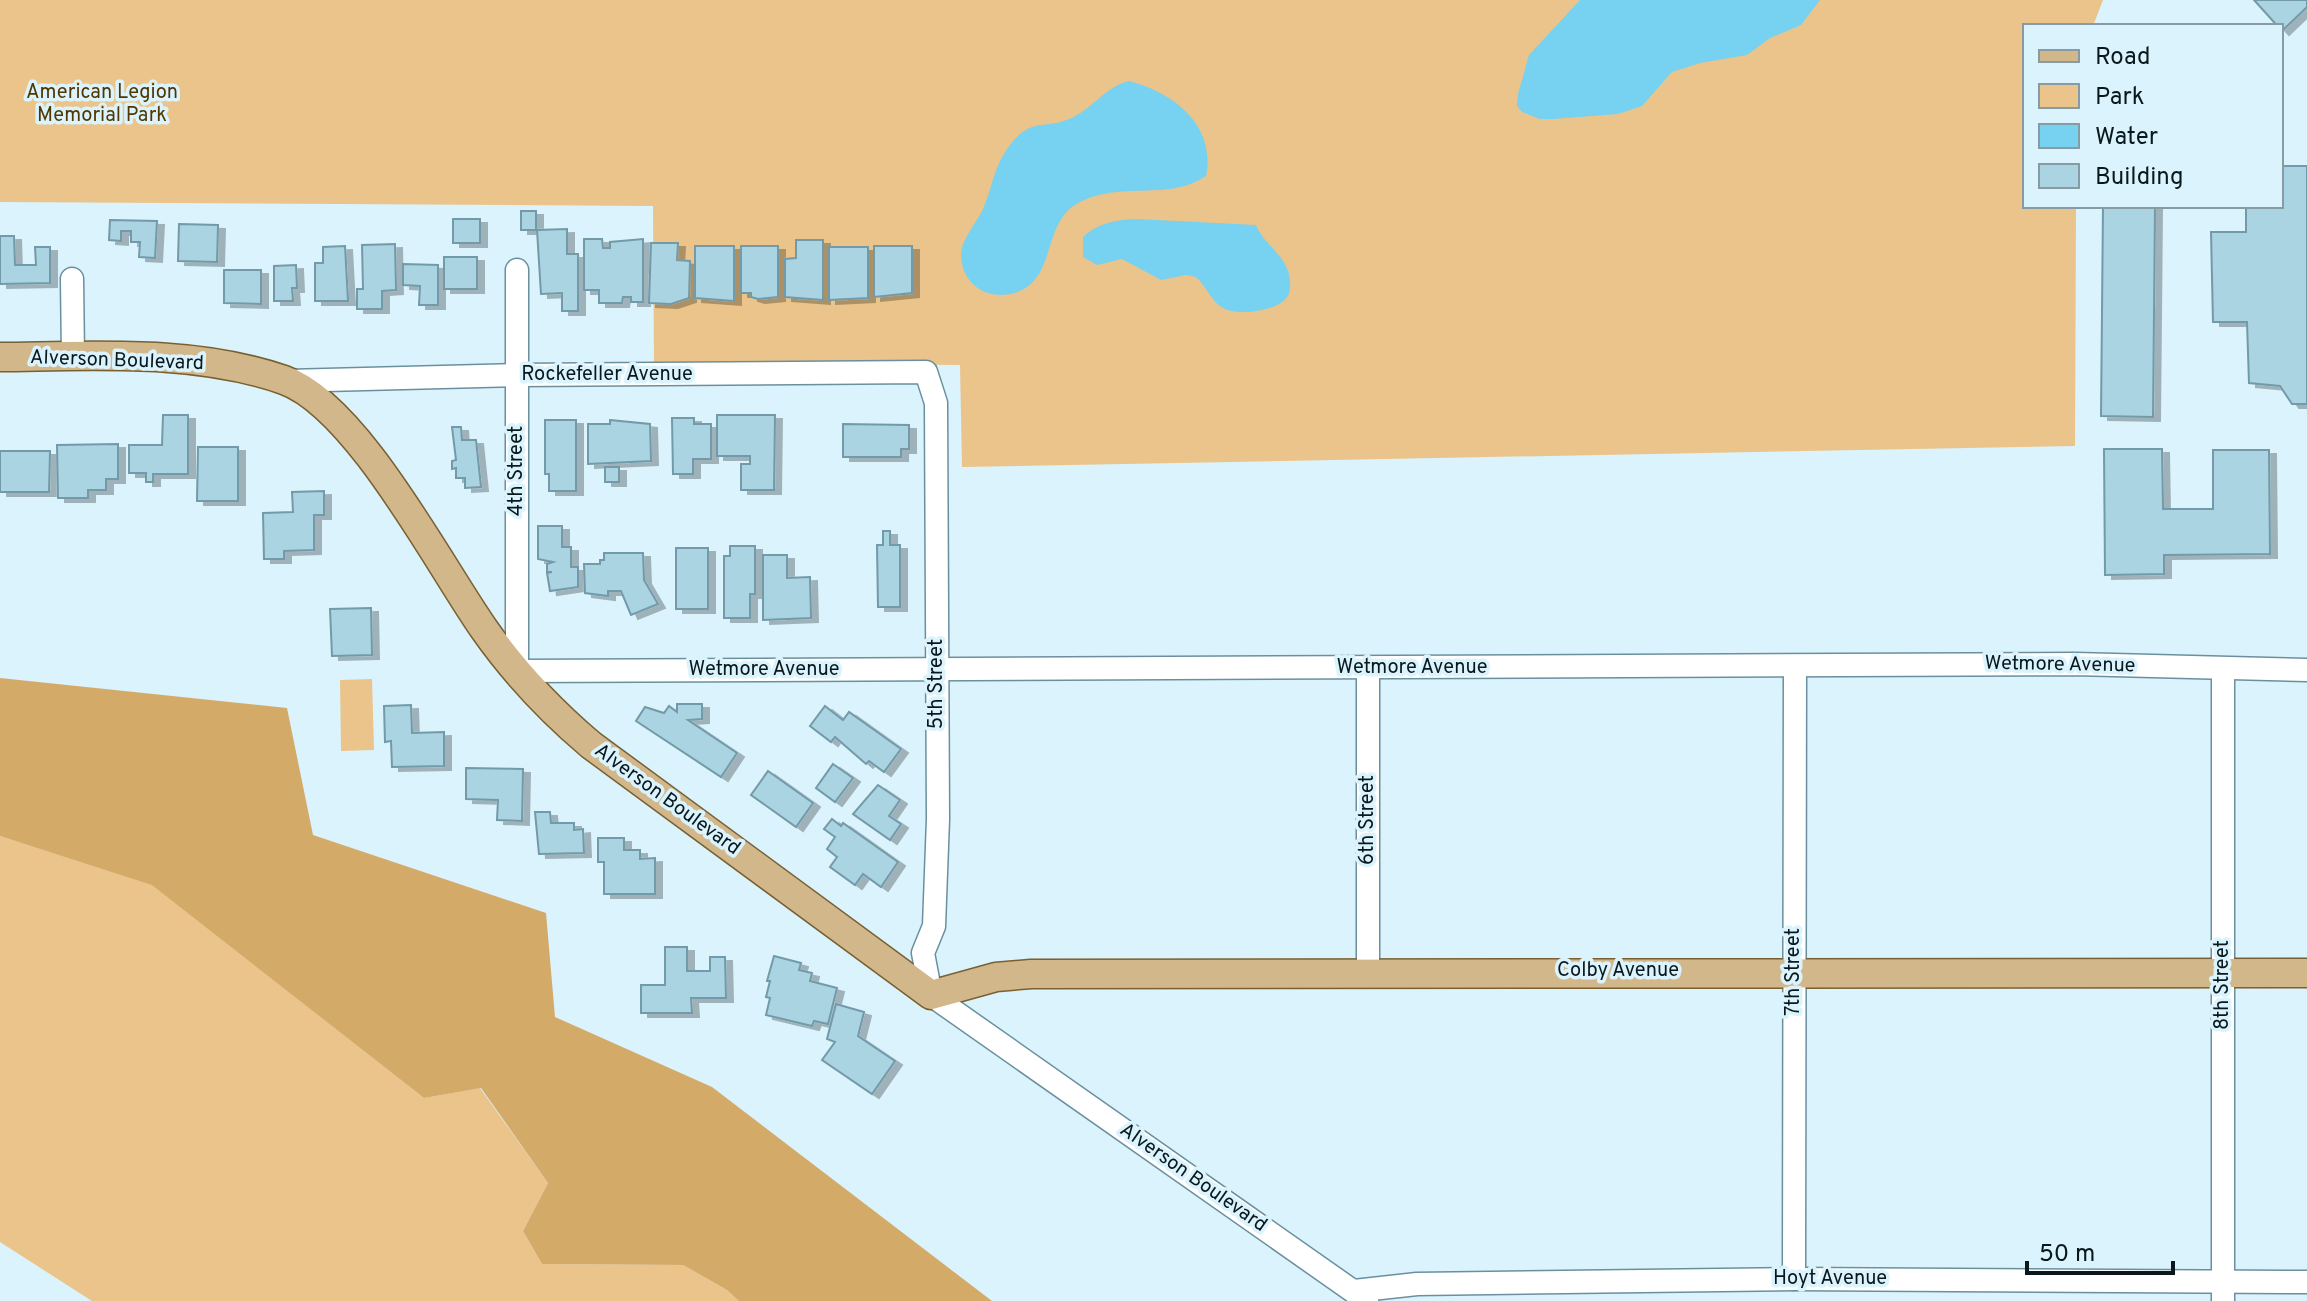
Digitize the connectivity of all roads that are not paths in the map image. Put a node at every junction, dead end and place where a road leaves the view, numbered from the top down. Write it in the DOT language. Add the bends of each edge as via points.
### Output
graph roads {
  1 [pos="517,270"];
  2 [pos="72,279"];
  3 [pos="0,357"];
  4 [pos="73,357"];
  5 [pos="926,372"];
  6 [pos="517,375"];
  7 [pos="287,381"];
  8 [pos="1795,666"];
  9 [pos="937,669"];
  10 [pos="1368,669"];
  11 [pos="2223,669"];
  12 [pos="2307,670"];
  13 [pos="517,671"];
  14 [pos="1368,971"];
  15 [pos="1794,972"];
  16 [pos="2224,973"];
  17 [pos="2307,973"];
  18 [pos="931,995"];
  19 [pos="1794,1279"];
  20 [pos="2307,1282"];
  21 [pos="2223,1292"];
  22 [pos="1360,1296"];
  1 -- 6 [label="street, 4th Street"];
  2 -- 4 [label="street"];
  3 -- 4 [label="main road, Alverson Boulevard"];
  4 -- 7 [label="main road, Alverson Boulevard" via="173,359"];
  5 -- 6 [label="street, Rockefeller Avenue"];
  5 -- 9 [label="street, 5th Street" via="936,403"];
  6 -- 7 [label="street, Rockefeller Avenue"];
  6 -- 13 [label="street, 4th Street"];
  7 -- 13 [label="main road, Alverson Boulevard" via="321,405 377,466 484,630"];
  8 -- 10 [label="street, Wetmore Avenue"];
  8 -- 11 [label="street, Wetmore Avenue"];
  8 -- 15 [label="street, 7th Street"];
  9 -- 10 [label="street, Wetmore Avenue"];
  9 -- 13 [label="street, Wetmore Avenue"];
  9 -- 18 [label="street, 5th Street" via="934,926 923,953"];
  10 -- 14 [label="street, 6th Street"];
  11 -- 12 [label="street, Wetmore Avenue"];
  11 -- 16 [label="street, 8th Street"];
  13 -- 18 [label="main road, Alverson Boulevard" via="591,745"];
  14 -- 15 [label="main road, Colby Avenue"];
  14 -- 18 [label="main road, Colby Avenue" via="1031,974 996,977"];
  15 -- 16 [label="main road, Colby Avenue"];
  15 -- 19 [label="street, 7th Street"];
  16 -- 17 [label="main road, Colby Avenue"];
  16 -- 21 [label="street, 8th Street"];
  18 -- 22 [label="street, Alverson Boulevard"];
  19 -- 21 [label="street, Hoyt Avenue"];
  19 -- 22 [label="street, Hoyt Avenue" via="1417,1284"];
  20 -- 21 [label="street, Hoyt Avenue"];
}
